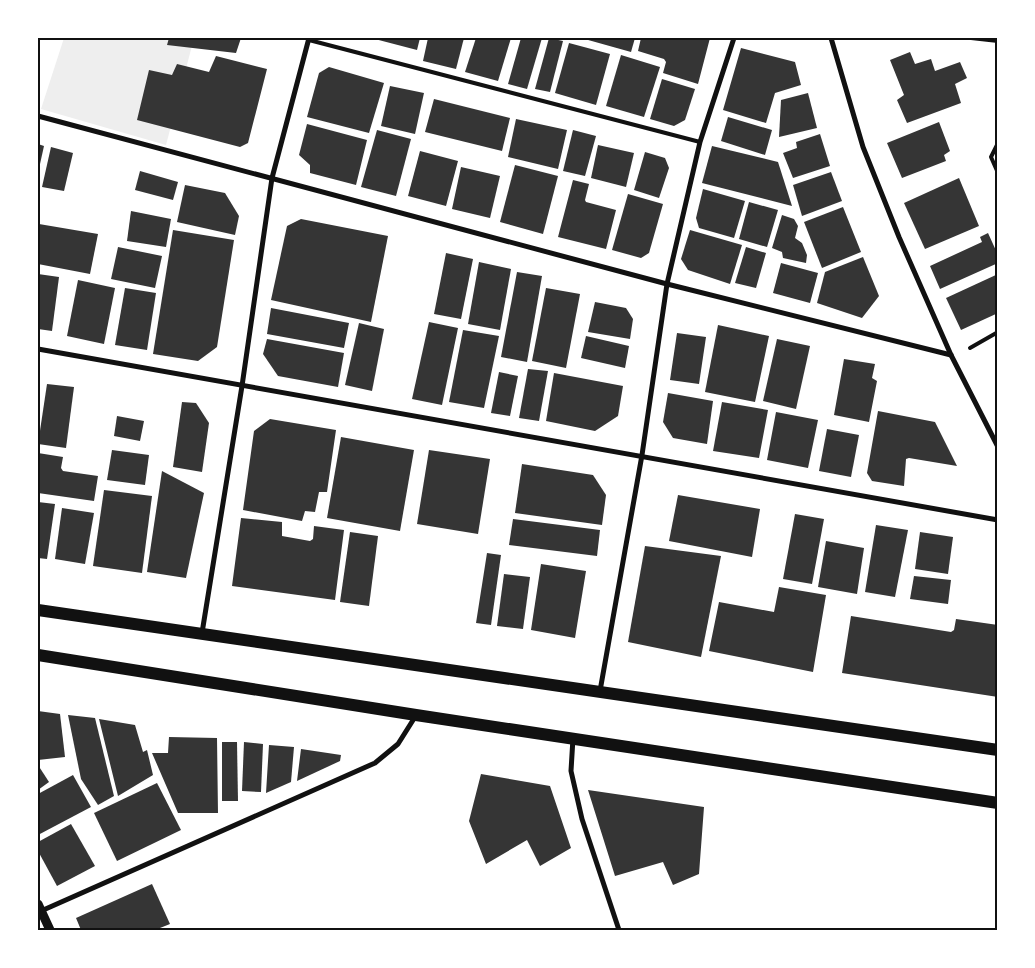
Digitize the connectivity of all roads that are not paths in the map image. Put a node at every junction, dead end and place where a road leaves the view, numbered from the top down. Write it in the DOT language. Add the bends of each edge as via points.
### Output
graph roads {
  1 [pos="734,38"];
  2 [pos="831,38"];
  3 [pos="971,38"];
  4 [pos="309,39"];
  5 [pos="998,41"];
  6 [pos="38,116"];
  7 [pos="700,142"];
  8 [pos="998,143"];
  9 [pos="998,173"];
  10 [pos="272,178"];
  11 [pos="667,284"];
  12 [pos="998,332"];
  13 [pos="970,348"];
  14 [pos="38,349"];
  15 [pos="951,355"];
  16 [pos="242,386"];
  17 [pos="998,447"];
  18 [pos="642,456"];
  19 [pos="998,520"];
  20 [pos="38,610"];
  21 [pos="202,633"];
  22 [pos="38,655"];
  23 [pos="600,691"];
  24 [pos="416,715"];
  25 [pos="573,738"];
  26 [pos="998,750"];
  27 [pos="998,803"];
  28 [pos="39,908"];
  29 [pos="50,930"];
  30 [pos="619,930"];
  1 -- 7 [label="street"];
  2 -- 15 [label="street" via="863,147"];
  3 -- 5 [label="lane"];
  4 -- 7 [label="lane"];
  4 -- 10 [label="street"];
  6 -- 10 [label="street"];
  7 -- 11 [label="street"];
  8 -- 9 [label="lane" via="991,157"];
  10 -- 11 [label="street"];
  10 -- 16 [label="street"];
  11 -- 15 [label="street"];
  11 -- 18 [label="street"];
  12 -- 13 [label="lane"];
  14 -- 16 [label="street"];
  15 -- 17 [label="street"];
  16 -- 18 [label="street"];
  16 -- 21 [label="street"];
  18 -- 19 [label="street"];
  18 -- 23 [label="street"];
  20 -- 21 [label="main road"];
  21 -- 23 [label="main road"];
  22 -- 24 [label="main road"];
  23 -- 26 [label="main road"];
  24 -- 25 [label="main road"];
  24 -- 28 [label="street" via="398,744 375,763"];
  25 -- 27 [label="main road"];
  25 -- 30 [label="street" via="571,771 582,820"];
  28 -- 29 [label="street"];
}
